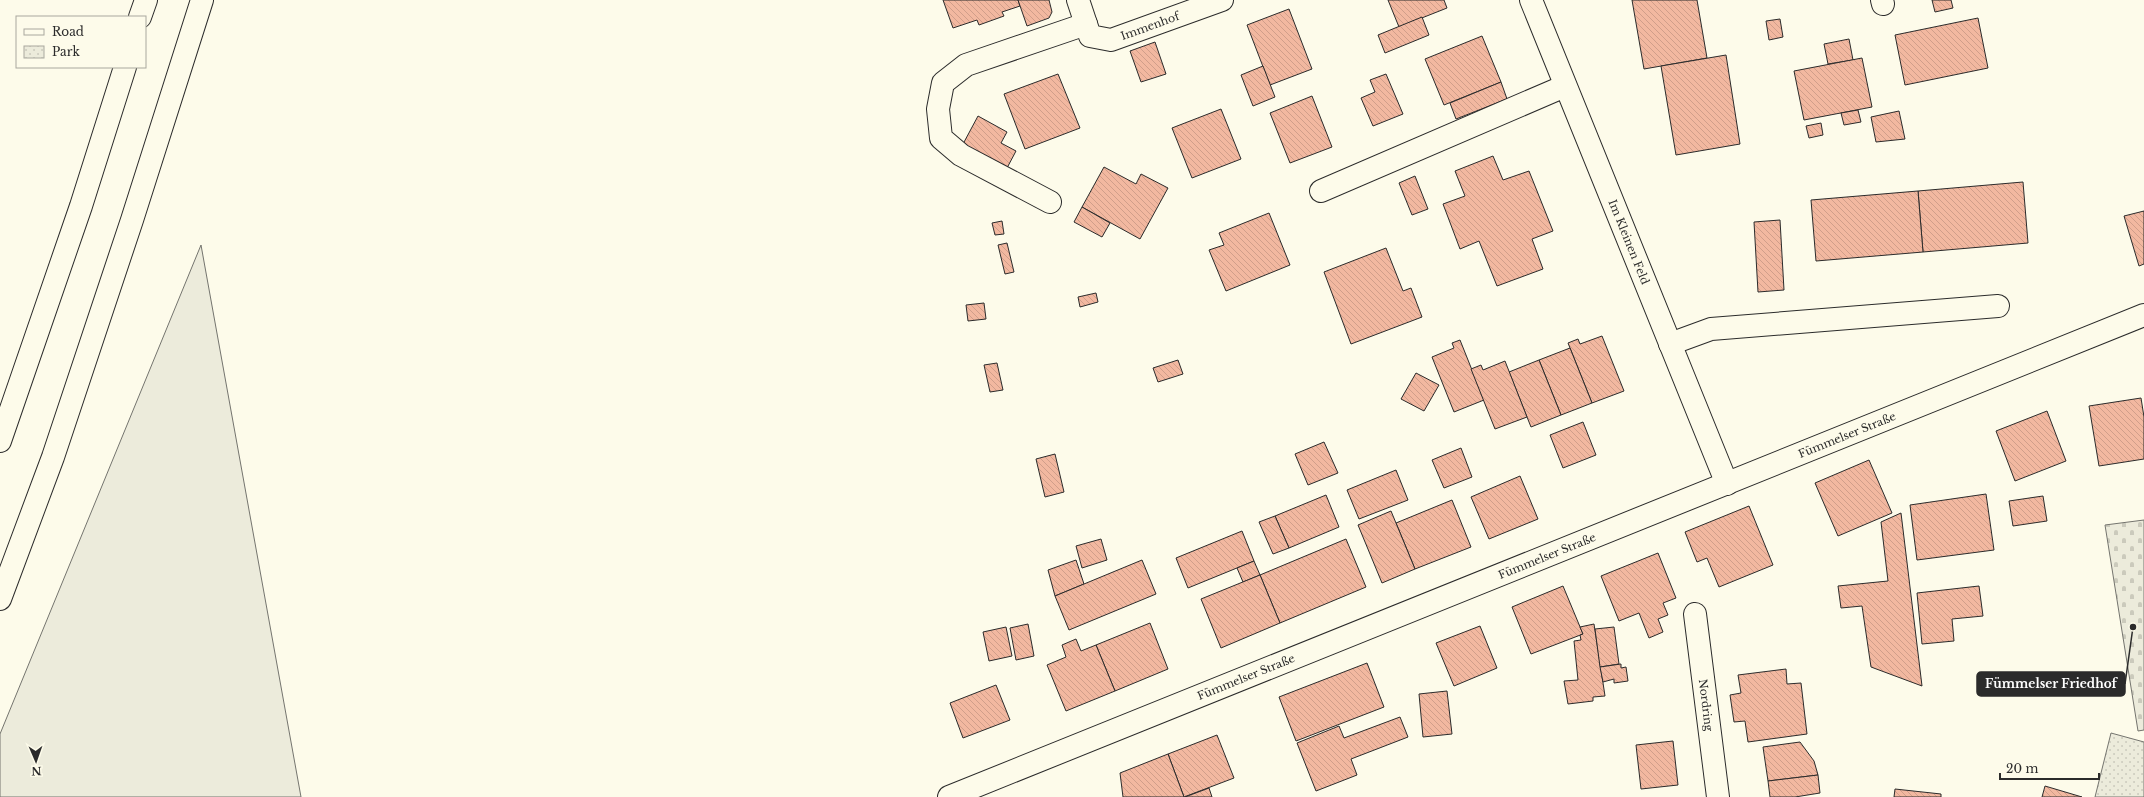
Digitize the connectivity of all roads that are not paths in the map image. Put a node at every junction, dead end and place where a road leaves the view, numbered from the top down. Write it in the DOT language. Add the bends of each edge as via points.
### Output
graph roads {
  1 [pos="146,0"];
  2 [pos="202,0"];
  3 [pos="1078,0"];
  4 [pos="1222,0"];
  5 [pos="1531,0"];
  6 [pos="140,16"];
  7 [pos="1086,24"];
  8 [pos="125,68"];
  9 [pos="1565,86"];
  10 [pos="1321,191"];
  11 [pos="1050,202"];
  12 [pos="1998,306"];
  13 [pos="2144,315"];
  14 [pos="1670,344"];
  15 [pos="0,441"];
  16 [pos="1727,484"];
  17 [pos="0,599"];
  18 [pos="1695,614"];
  19 [pos="949,797"];
  20 [pos="1718,797"];
  1 -- 6 [label="main road"];
  2 -- 17 [label="main road" via="56,450"];
  3 -- 7 [label="main road, Immenhof"];
  4 -- 7 [label="main road, Immenhof" via="1111,40 1090,36"];
  5 -- 9 [label="main road, Im Kleinen Feld"];
  7 -- 11 [label="main road" via="966,65 942,83 938,109 941,138 961,155"];
  8 -- 15 [label="main road" via="81,206"];
  9 -- 10 [label="main road"];
  9 -- 14 [label="main road, Im Kleinen Feld"];
  12 -- 14 [label="main road" via="1711,329"];
  13 -- 16 [label="main road, Fümmelser Straße"];
  14 -- 16 [label="main road, Im Kleinen Feld"];
  16 -- 19 [label="main road, Fümmelser Straße"];
  18 -- 20 [label="main road, Nordring"];
}
